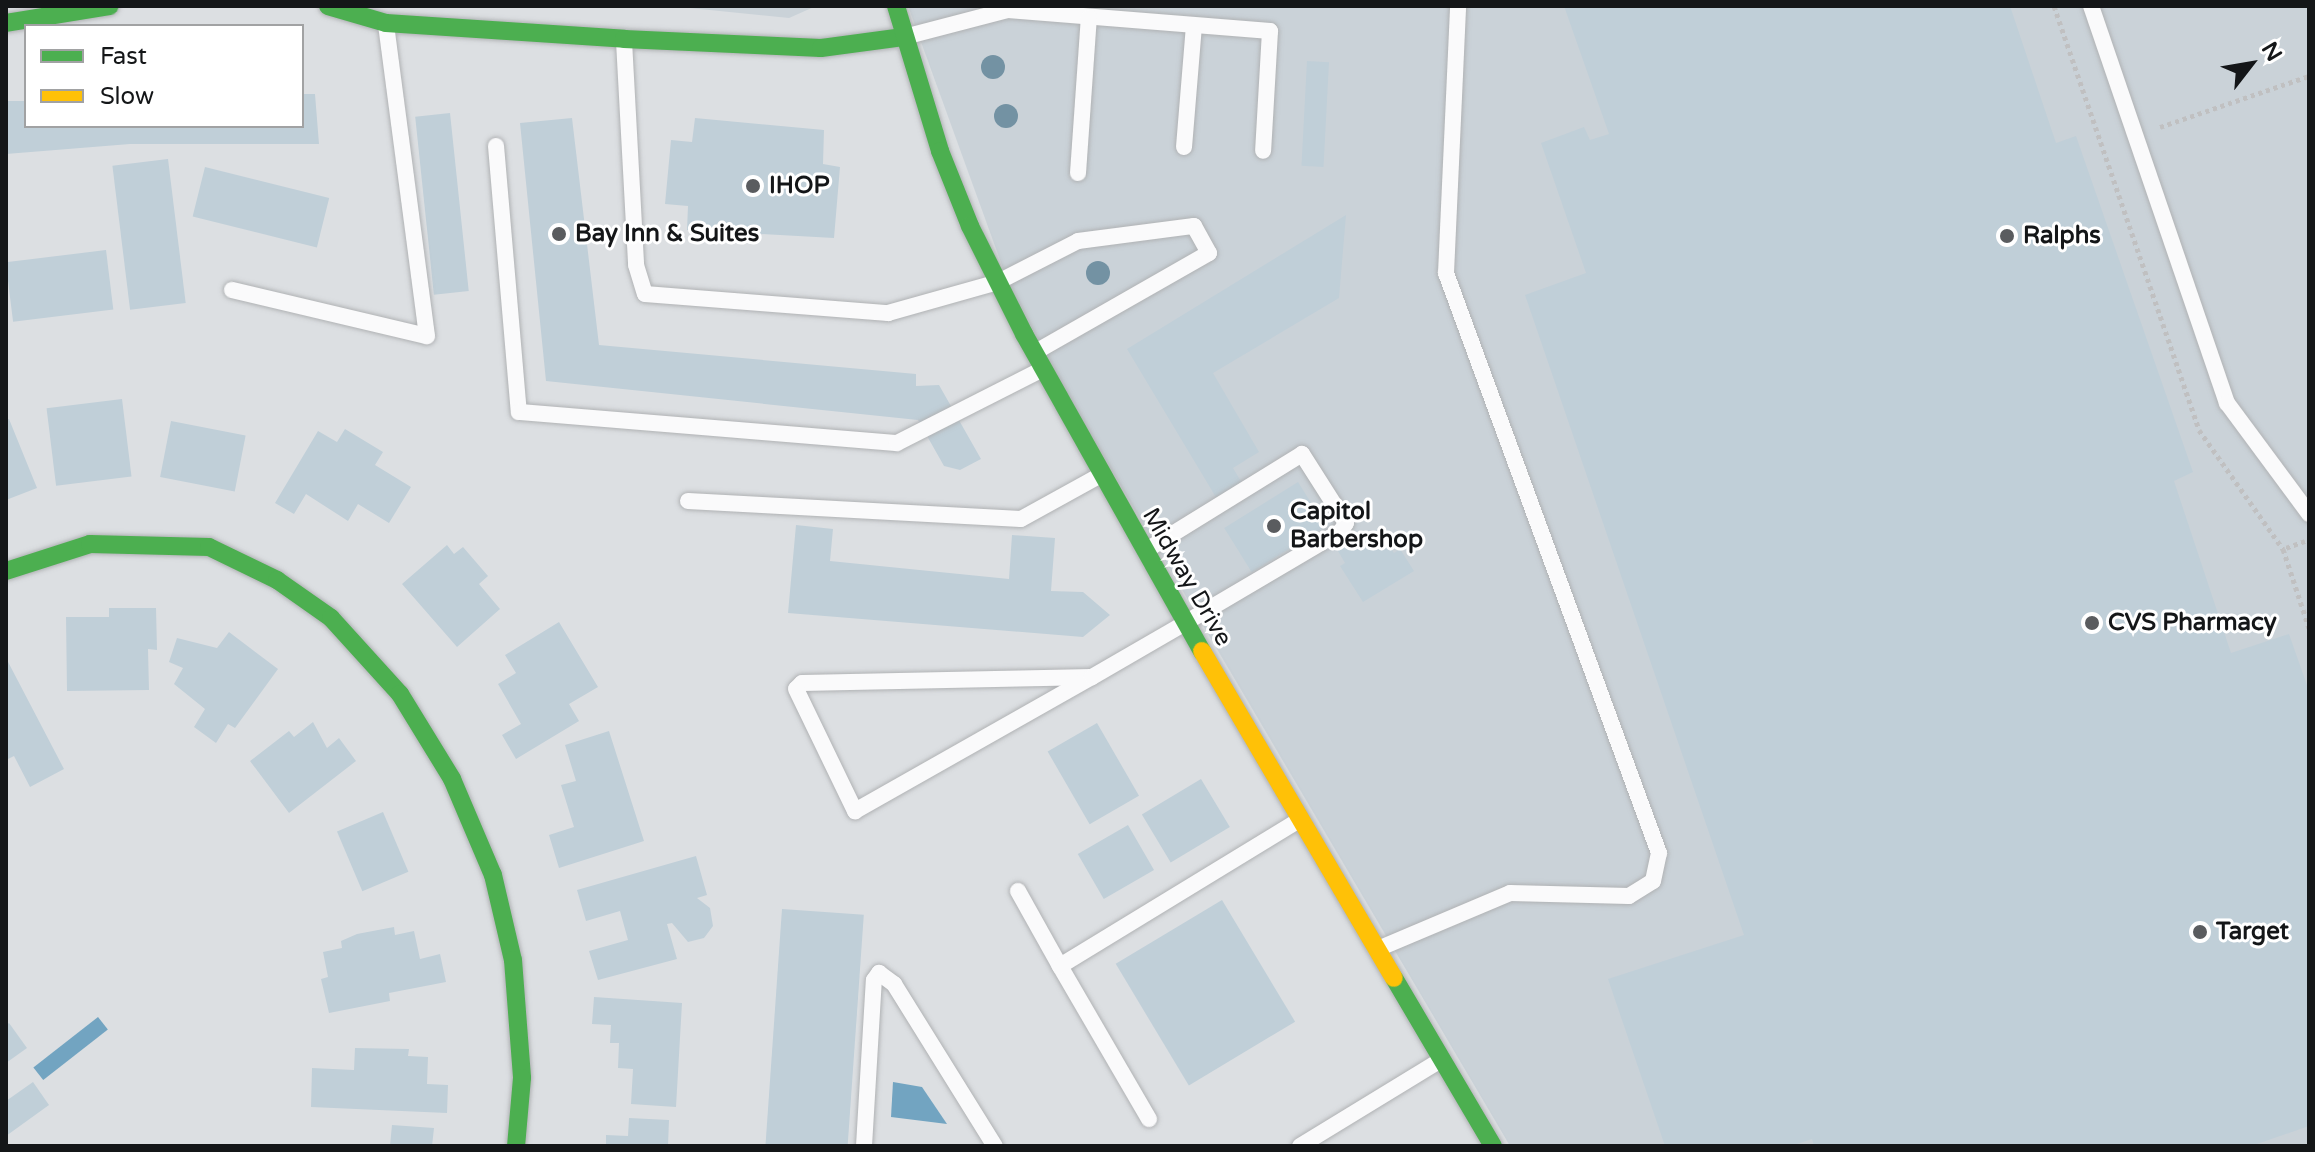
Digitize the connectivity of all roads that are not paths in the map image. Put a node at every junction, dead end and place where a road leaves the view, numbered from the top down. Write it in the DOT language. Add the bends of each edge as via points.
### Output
graph roads {
  1 [pos="110,6"];
  2 [pos="328,6"];
  3 [pos="896,6"];
  4 [pos="1458,6"];
  5 [pos="2091,6"];
  6 [pos="387,14"];
  7 [pos="1089,17"];
  8 [pos="6,23"];
  9 [pos="1194,25"];
  10 [pos="903,37"];
  11 [pos="624,39"];
  12 [pos="496,146"];
  13 [pos="1184,147"];
  14 [pos="1263,151"];
  15 [pos="1078,173"];
  16 [pos="998,282"];
  17 [pos="232,290"];
  18 [pos="1039,360"];
  19 [pos="1101,475"];
  20 [pos="688,501"];
  21 [pos="2309,514"];
  22 [pos="1144,552"];
  23 [pos="6,571"];
  24 [pos="1185,623"];
  25 [pos="1092,677"];
  26 [pos="1303,818"];
  27 [pos="1018,891"];
  28 [pos="1375,950"];
  29 [pos="1060,966"];
  30 [pos="1441,1060"];
  31 [pos="1149,1119"];
  32 [pos="516,1146"];
  33 [pos="864,1146"];
  34 [pos="995,1146"];
  35 [pos="1300,1146"];
  36 [pos="1493,1146"];
  1 -- 8 [label="street"];
  2 -- 6 [label="street"];
  3 -- 10 [label="street, Midway Drive"];
  4 -- 28 [label="lane" via="1446,273 1659,853 1653,881 1629,896 1510,893"];
  5 -- 21 [label="lane" via="2227,403"];
  6 -- 11 [label="street" via="577,26"];
  6 -- 17 [label="lane" via="427,336"];
  7 -- 9 [label="lane"];
  7 -- 10 [label="lane" via="1008,10"];
  7 -- 15 [label="lane"];
  9 -- 13 [label="lane"];
  9 -- 14 [label="lane" via="1270,31"];
  10 -- 11 [label="street" via="821,48"];
  10 -- 16 [label="street, Midway Drive" via="940,151"];
  11 -- 16 [label="lane" via="636,265 645,294 888,313"];
  12 -- 18 [label="lane" via="519,412 897,443"];
  16 -- 18 [label="street, Midway Drive"];
  16 -- 18 [label="lane" via="1078,241 1194,226 1209,253"];
  18 -- 19 [label="street, Midway Drive"];
  19 -- 20 [label="lane" via="1021,519"];
  19 -- 22 [label="street, Midway Drive"];
  22 -- 24 [label="street, Midway Drive"];
  22 -- 24 [label="lane" via="1297,455 1307,455 1315,468 1346,523 1344,529"];
  23 -- 32 [label="street" via="90,544 209,547 277,580 331,618 400,694 452,779 493,875 513,960 522,1078"];
  24 -- 25 [label="lane"];
  24 -- 26 [label="street, Midway Drive"];
  25 -- 25 [label="lane" via="855,811 796,689 802,683"];
  26 -- 28 [label="street, Midway Drive"];
  26 -- 29 [label="lane"];
  27 -- 29 [label="lane"];
  28 -- 30 [label="street, Midway Drive"];
  29 -- 31 [label="lane"];
  30 -- 35 [label="lane"];
  30 -- 36 [label="street, Midway Drive"];
  33 -- 34 [label="lane" via="874,980 879,973 894,984"];
}
